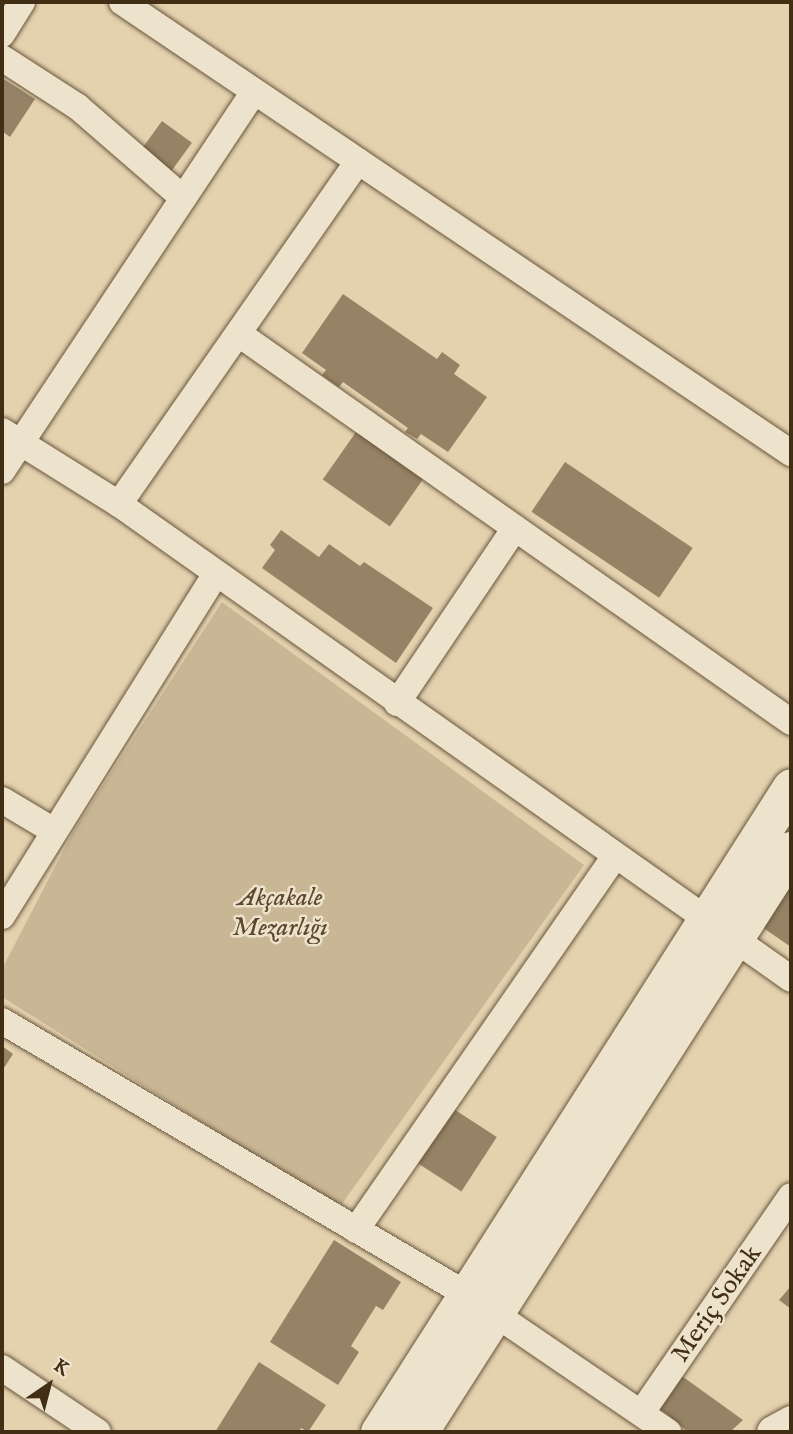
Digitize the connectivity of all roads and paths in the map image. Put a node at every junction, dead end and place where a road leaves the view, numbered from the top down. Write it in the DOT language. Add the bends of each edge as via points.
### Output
graph roads {
  1 [pos="22,2"];
  2 [pos="122,2"];
  3 [pos="2,34"];
  4 [pos="2,58"];
  5 [pos="254,92"];
  6 [pos="358,161"];
  7 [pos="183,198"];
  8 [pos="239,334"];
  9 [pos="11,437"];
  10 [pos="791,453"];
  11 [pos="2,471"];
  12 [pos="118,505"];
  13 [pos="514,528"];
  14 [pos="216,574"];
  15 [pos="397,703"];
  16 [pos="791,722"];
  17 [pos="791,787"];
  18 [pos="2,800"];
  19 [pos="54,831"];
  20 [pos="791,850"];
  21 [pos="614,857"];
  22 [pos="2,916"];
  23 [pos="720,931"];
  24 [pos="791,979"];
  25 [pos="2,1021"];
  26 [pos="791,1196"];
  27 [pos="356,1230"];
  28 [pos="480,1305"];
  29 [pos="2,1368"];
  30 [pos="642,1412"];
  31 [pos="98,1432"];
  32 [pos="379,1432"];
  33 [pos="419,1432"];
  34 [pos="668,1432"];
  1 -- 3 [label="street"];
  2 -- 5 [label="street"];
  4 -- 7 [label="street" via="78,107"];
  5 -- 6 [label="street"];
  5 -- 7 [label="street"];
  6 -- 8 [label="street"];
  6 -- 10 [label="street"];
  7 -- 9 [label="street"];
  8 -- 12 [label="street"];
  8 -- 13 [label="street"];
  9 -- 11 [label="street"];
  9 -- 12 [label="street"];
  12 -- 14 [label="street"];
  13 -- 15 [label="street"];
  13 -- 16 [label="street"];
  14 -- 15 [label="street"];
  14 -- 19 [label="street"];
  15 -- 21 [label="street"];
  17 -- 23 [label="main road"];
  18 -- 19 [label="street"];
  19 -- 22 [label="street"];
  20 -- 23 [label="main road"];
  21 -- 23 [label="street"];
  21 -- 27 [label="street"];
  23 -- 24 [label="street"];
  23 -- 28 [label="main road"];
  25 -- 27 [label="street"];
  26 -- 30 [label="street, Meriç Sokak"];
  27 -- 28 [label="street"];
  28 -- 30 [label="street"];
  28 -- 32 [label="main road"];
  28 -- 33 [label="main road"];
  29 -- 31 [label="street"];
  30 -- 34 [label="street"];
}
